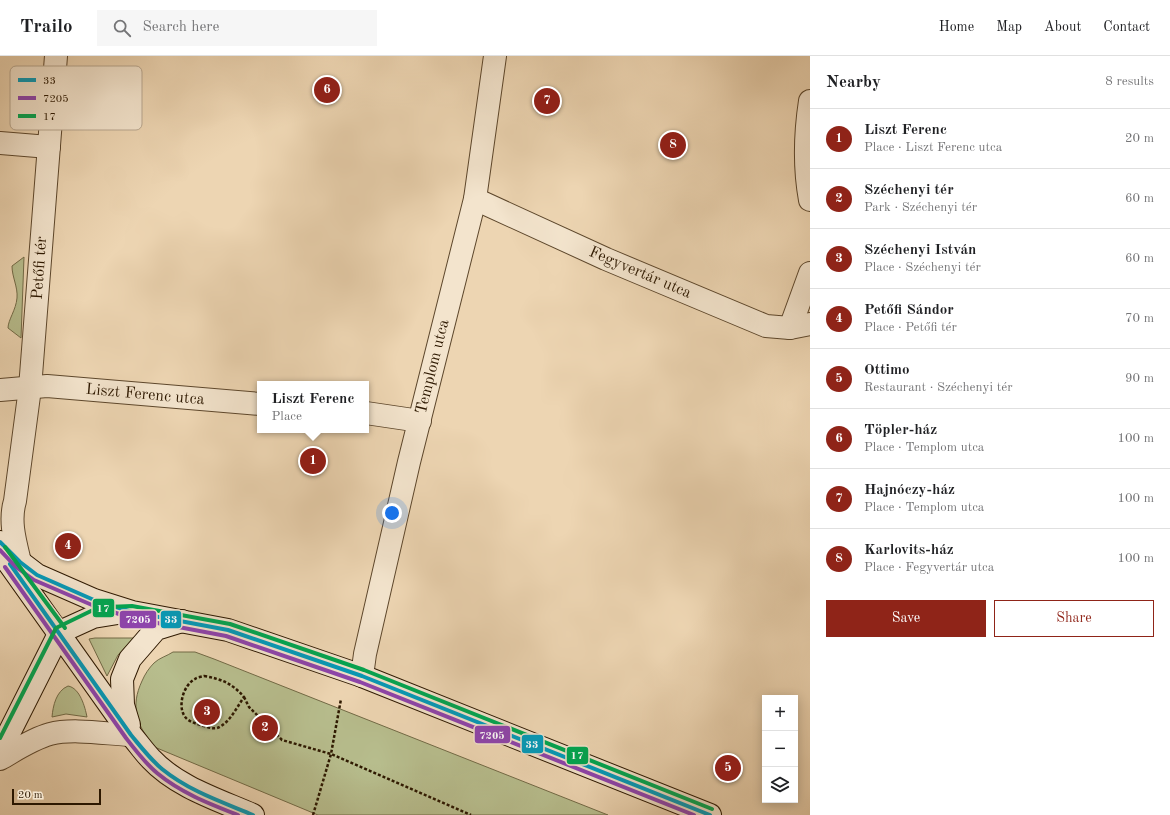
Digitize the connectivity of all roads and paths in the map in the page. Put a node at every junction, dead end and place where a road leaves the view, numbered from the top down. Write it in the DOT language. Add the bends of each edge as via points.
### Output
graph roads {
  1 [pos="56,56"];
  2 [pos="495,56"];
  3 [pos="55,66"];
  4 [pos="810,101"];
  5 [pos="50,130"];
  6 [pos="0,143"];
  7 [pos="49,147"];
  8 [pos="475,200"];
  9 [pos="810,200"];
  10 [pos="810,273"];
  11 [pos="800,326"];
  12 [pos="30,388"];
  13 [pos="0,390"];
  14 [pos="257,404"];
  15 [pos="369,413"];
  16 [pos="420,421"];
  17 [pos="6,534"];
  18 [pos="0,550"];
  19 [pos="132,612"];
  20 [pos="184,621"];
  21 [pos="60,632"];
  22 [pos="362,676"];
  23 [pos="244,697"];
  24 [pos="341,700"];
  25 [pos="131,735"];
  26 [pos="0,750"];
  27 [pos="331,754"];
  28 [pos="0,759"];
  29 [pos="253,815"];
  30 [pos="313,815"];
  31 [pos="471,815"];
  32 [pos="710,815"];
  1 -- 3 [label="street, Petőfi tér"];
  2 -- 8 [label="street, Templom utca"];
  4 -- 9 [label="street" via="806,130 806,176"];
  5 -- 7 [label="street, Petőfi tér"];
  6 -- 7 [label="street"];
  7 -- 12 [label="street, Petőfi tér"];
  8 -- 11 [label="street, Fegyvertár utca" via="606,259 766,326"];
  8 -- 16 [label="street, Templom utca"];
  10 -- 11 [label="street"];
  12 -- 13 [label="street"];
  12 -- 14 [label="street, Liszt Ferenc utca" via="47,386"];
  12 -- 17 [label="street, Petőfi tér" via="15,501"];
  15 -- 16 [label="street"];
  16 -- 22 [label="street, Templom utca"];
  17 -- 19 [label="street, Petőfi tér" via="20,562 37,575 94,600"];
  18 -- 21 [label="street"];
  19 -- 20 [label="street"];
  19 -- 21 [label="street" via="108,613 93,617"];
  20 -- 22 [label="street" via="228,630"];
  20 -- 25 [label="street" via="156,629 134,654 125,670 122,679 123,705"];
  21 -- 25 [label="street"];
  21 -- 26 [label="street"];
  22 -- 32 [label="street"];
  23 -- 23 [label="path" via="234,686 221,679 204,676 188,685 181,708 186,718 211,729 226,722"];
  23 -- 27 [label="path" via="249,707 282,740"];
  24 -- 27 [label="path"];
  25 -- 28 [label="street" via="51,734"];
  25 -- 29 [label="street" via="151,760 172,776"];
  27 -- 30 [label="path"];
  27 -- 31 [label="path"];
}
